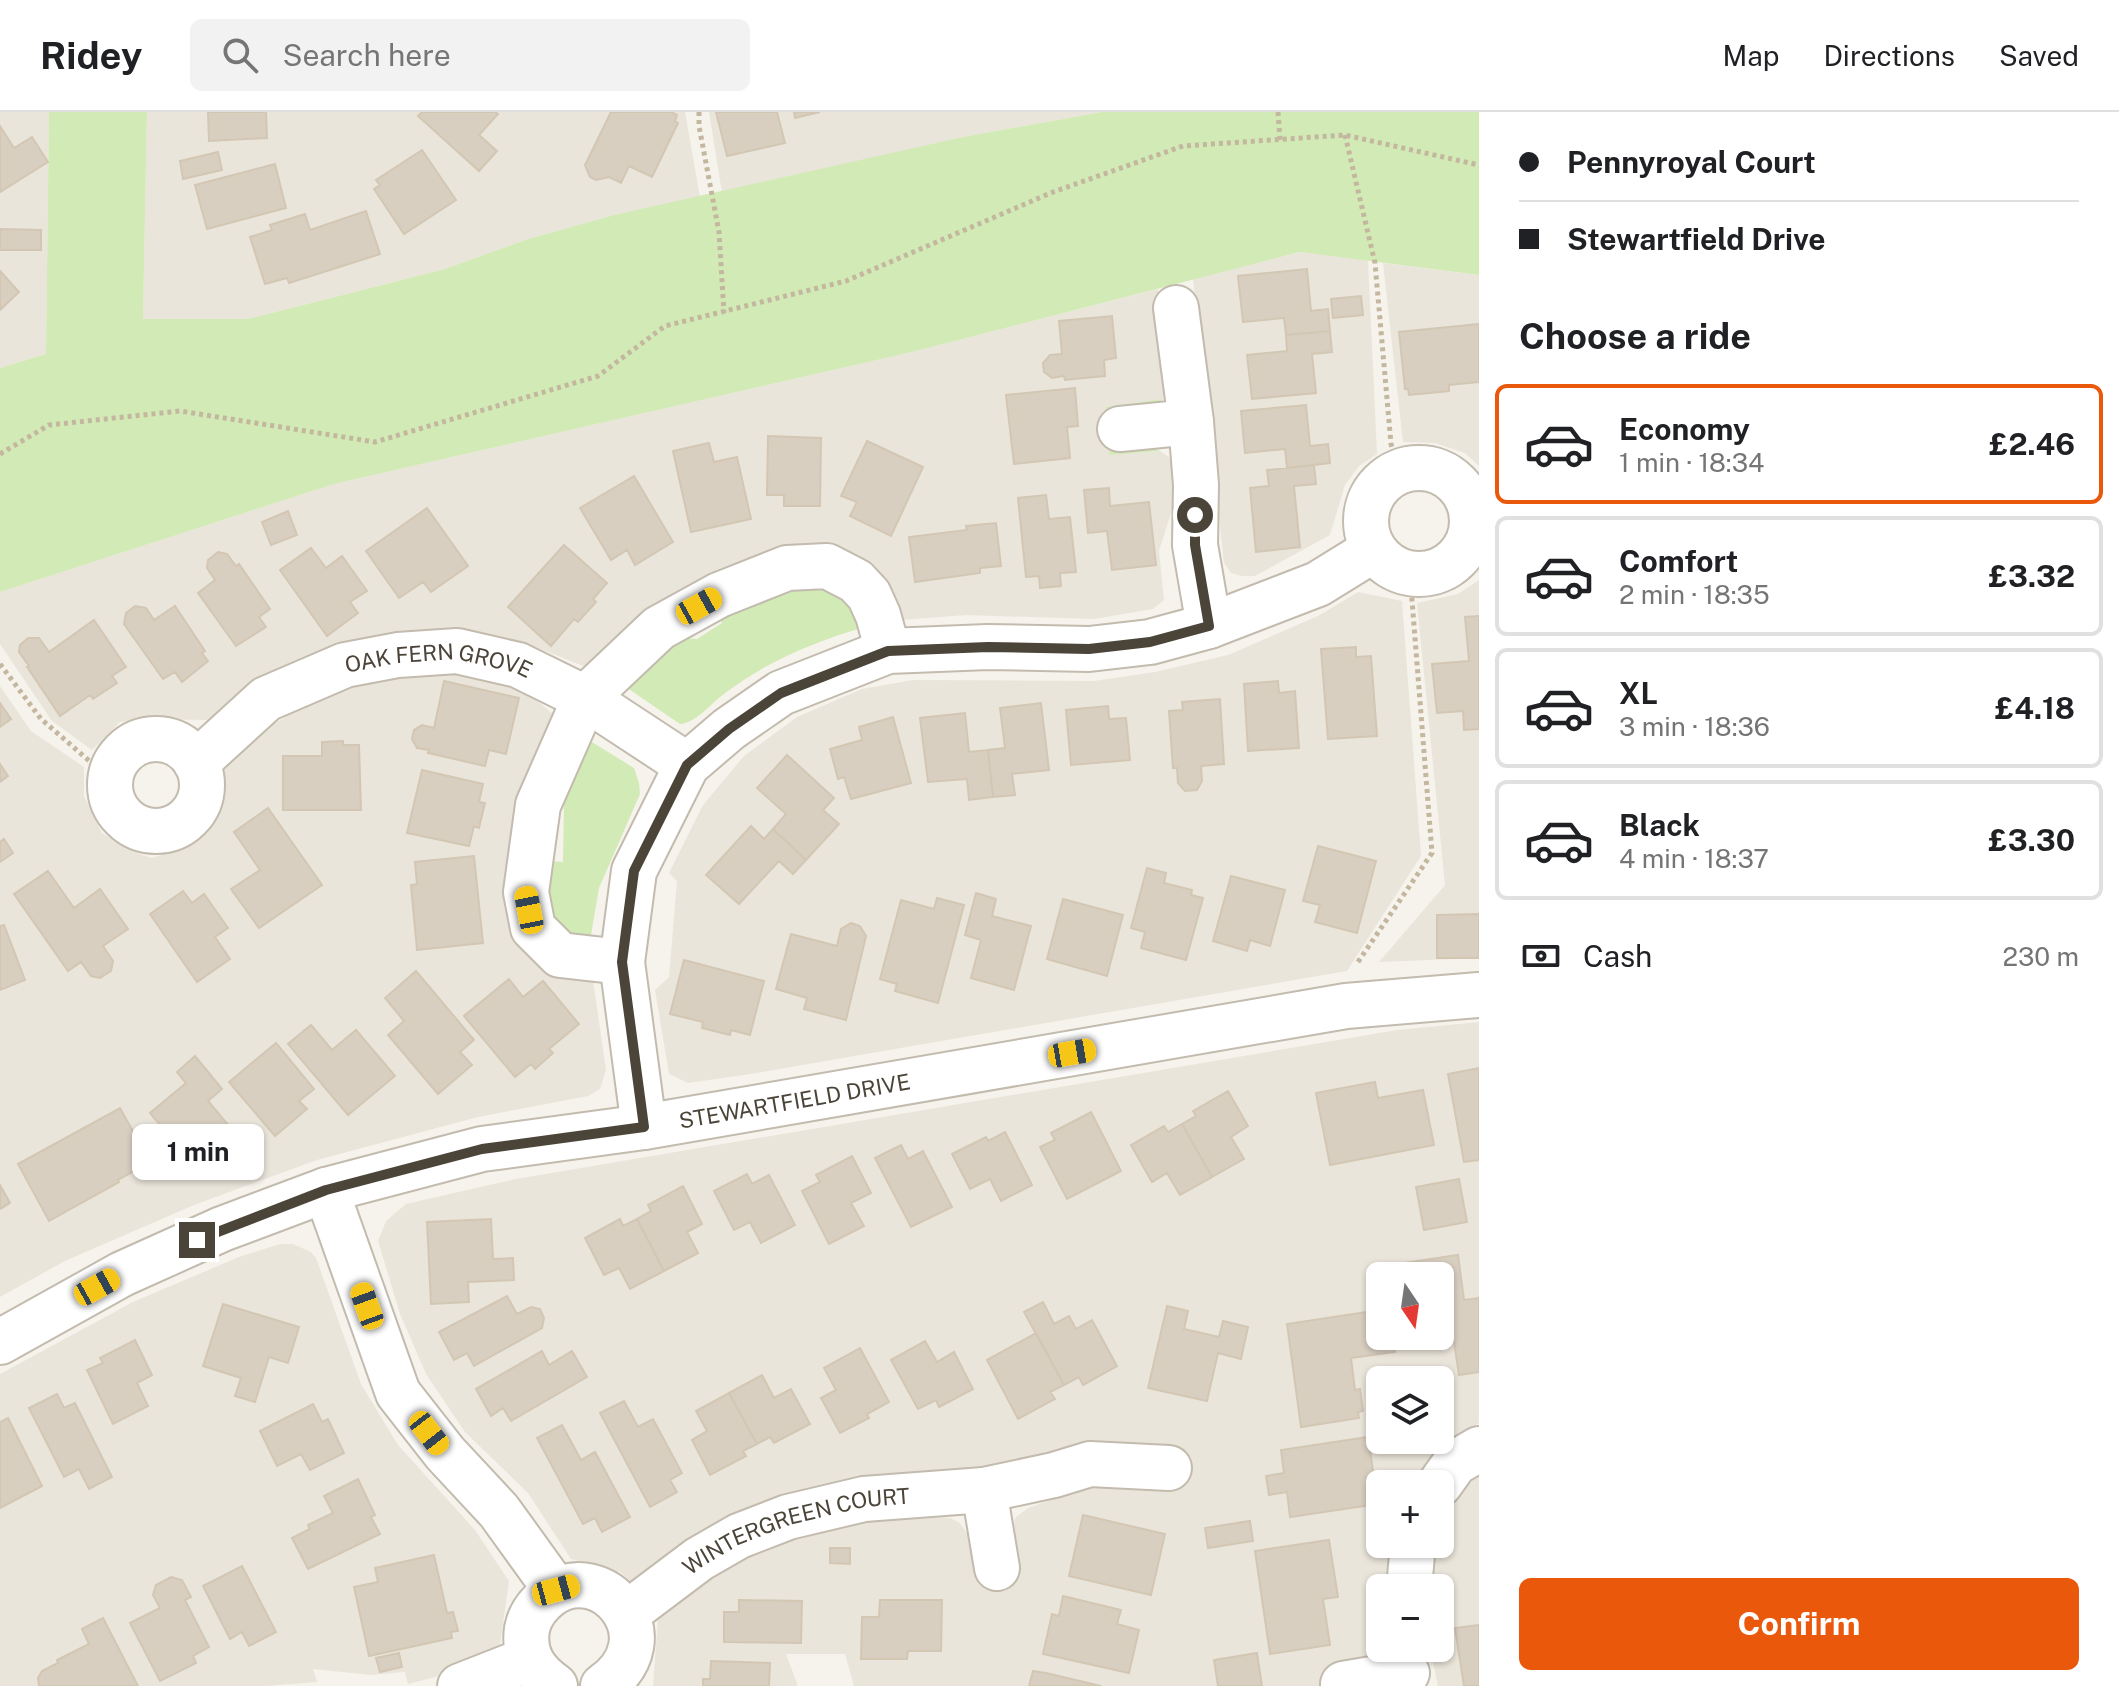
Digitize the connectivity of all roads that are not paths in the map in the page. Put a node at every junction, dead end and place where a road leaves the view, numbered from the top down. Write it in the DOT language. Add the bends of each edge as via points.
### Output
graph roads {
  1 [pos="1176,308"];
  2 [pos="1191,422"];
  3 [pos="1120,429"];
  4 [pos="1373,550"];
  5 [pos="1209,626"];
  6 [pos="888,651"];
  7 [pos="585,698"];
  8 [pos="196,763"];
  9 [pos="687,765"];
  10 [pos="622,962"];
  11 [pos="1479,995"];
  12 [pos="644,1127"];
  13 [pos="326,1190"];
  14 [pos="0,1342"];
  15 [pos="1479,1449"];
  16 [pos="1169,1468"];
  17 [pos="1450,1470"];
  18 [pos="984,1490"];
  19 [pos="997,1568"];
  20 [pos="556,1590"];
  21 [pos="626,1614"];
  22 [pos="1408,1669"];
  23 [pos="542,1673"];
  24 [pos="1343,1684"];
  25 [pos="460,1686"];
  26 [pos="603,1686"];
  1 -- 2 [label="street"];
  2 -- 3 [label="street"];
  2 -- 5 [label="street" via="1195,545"];
  4 -- 4 [label="street" via="1366,532 1371,496 1399,472 1434,470 1450,477 1466,498 1472,524 1468,541 1445,568 1410,574 1383,562"];
  4 -- 5 [label="street" via="1318,584"];
  5 -- 6 [label="street" via="1150,642 1089,649"];
  6 -- 7 [label="street" via="869,595 856,581 827,566 787,568 719,595 659,628"];
  6 -- 9 [label="street" via="781,693"];
  7 -- 8 [label="street, OAK FERN GROVE" via="518,665 457,651 398,655 345,665 266,699"];
  7 -- 9 [label="street, OAK FERN GROVE"];
  7 -- 10 [label="street" via="538,805 526,892 533,928 560,955"];
  8 -- 8 [label="street" via="171,742 139,743 115,764 110,779 115,808 124,820 150,831 178,826 190,816 202,791"];
  9 -- 10 [label="street" via="634,871"];
  10 -- 12 [label="street"];
  11 -- 12 [label="street, STEWARTFIELD DRIVE" via="1346,1006"];
  12 -- 13 [label="street, STEWARTFIELD DRIVE" via="482,1149"];
  13 -- 14 [label="street, STEWARTFIELD DRIVE" via="122,1274"];
  13 -- 20 [label="street" via="398,1393 499,1511"];
  15 -- 17 [label="street"];
  16 -- 18 [label="street, WINTERGREEN COURT" via="1090,1464"];
  18 -- 19 [label="street"];
  18 -- 21 [label="street, WINTERGREEN COURT" via="864,1499 788,1517 699,1559"];
  20 -- 21 [label="street" via="596,1588 614,1598"];
  20 -- 23 [label="street" via="539,1602 525,1639"];
  21 -- 26 [label="street" via="632,1635 629,1657 618,1676"];
  22 -- 24 [label="street"];
  23 -- 25 [label="street"];
}
